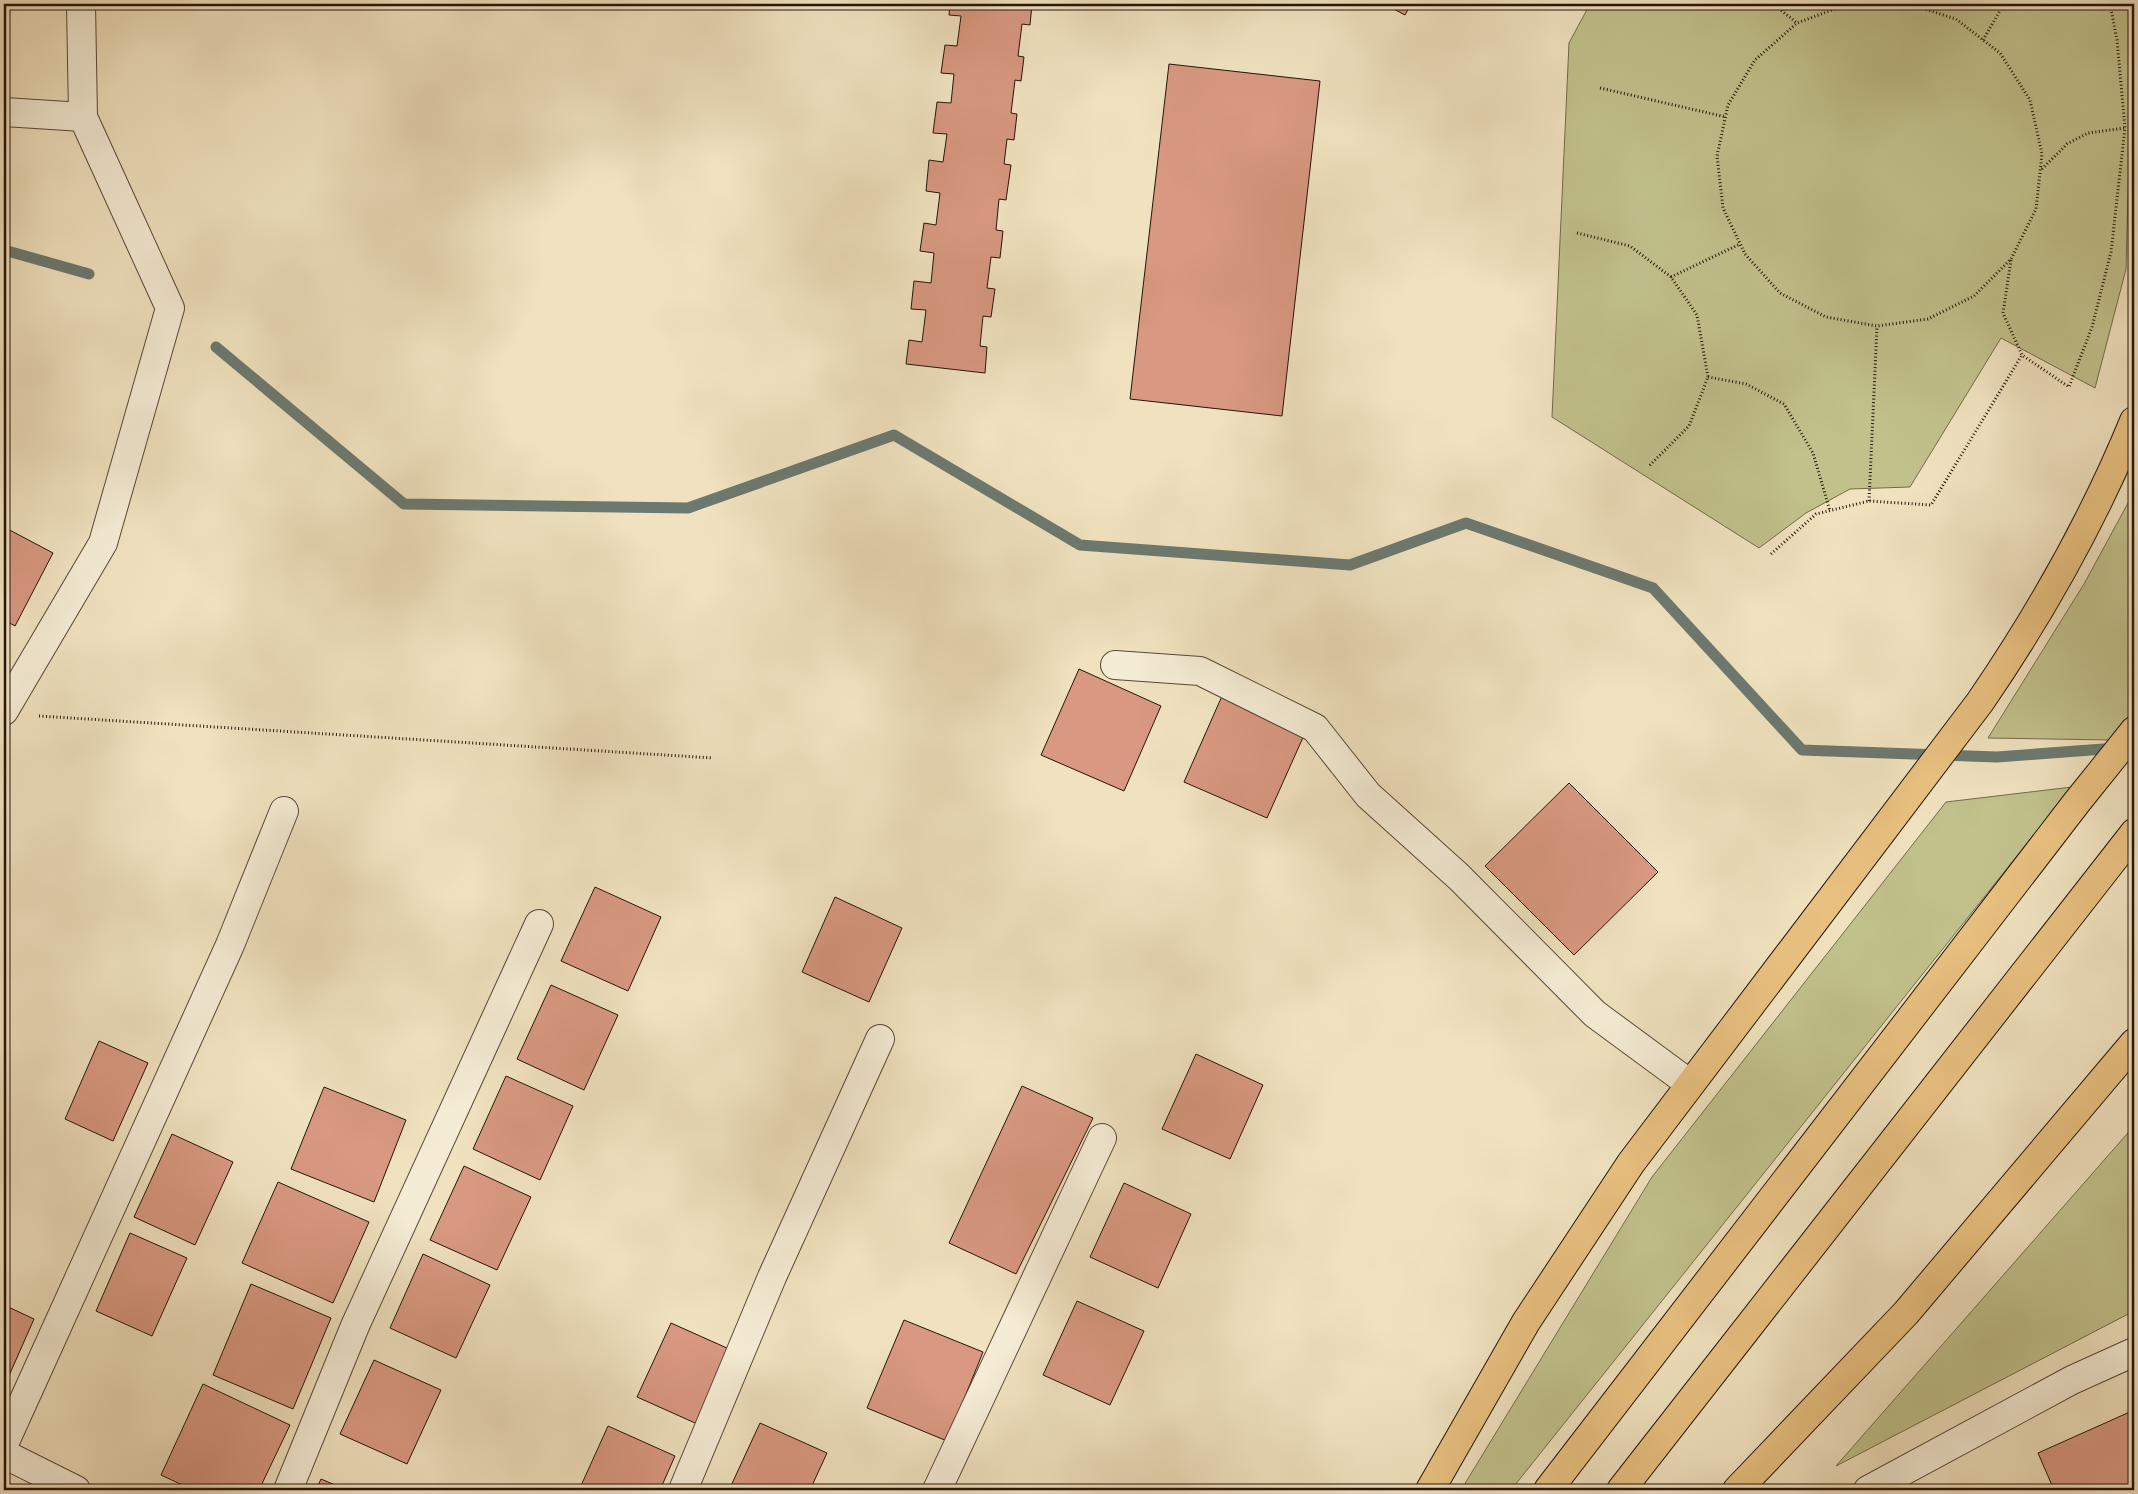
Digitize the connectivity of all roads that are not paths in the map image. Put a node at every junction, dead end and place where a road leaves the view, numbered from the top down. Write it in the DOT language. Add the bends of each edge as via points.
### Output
graph roads {
  1 [pos="81,4"];
  2 [pos="4,112"];
  3 [pos="83,117"];
  4 [pos="2134,421"];
  5 [pos="1114,665"];
  6 [pos="4,711"];
  7 [pos="2134,731"];
  8 [pos="284,811"];
  9 [pos="2134,833"];
  10 [pos="539,924"];
  11 [pos="880,1039"];
  12 [pos="2134,1043"];
  13 [pos="1690,1084"];
  14 [pos="1102,1138"];
  15 [pos="2134,1352"];
  16 [pos="4,1444"];
  17 [pos="4,1454"];
  18 [pos="76,1490"];
  19 [pos="288,1490"];
  20 [pos="683,1490"];
  21 [pos="937,1490"];
  22 [pos="1430,1490"];
  23 [pos="1548,1490"];
  24 [pos="1621,1490"];
  25 [pos="1737,1490"];
  26 [pos="1868,1490"];
  1 -- 3 [label="street"];
  2 -- 3 [label="street"];
  3 -- 6 [label="street" via="170,308 103,543"];
  4 -- 13 [label="main road" via="2076,546 2015,650 1980,702"];
  5 -- 13 [label="street" via="1200,671 1315,728 1368,795 1460,877 1595,1014"];
  7 -- 23 [label="main road"];
  8 -- 16 [label="street" via="230,945"];
  9 -- 24 [label="main road"];
  10 -- 19 [label="street" via="355,1326"];
  11 -- 20 [label="street" via="772,1277"];
  12 -- 25 [label="main road" via="1906,1313"];
  13 -- 22 [label="main road" via="1631,1163 1526,1322"];
  14 -- 21 [label="street"];
  15 -- 26 [label="street" via="2072,1380"];
  17 -- 18 [label="street"];
}
